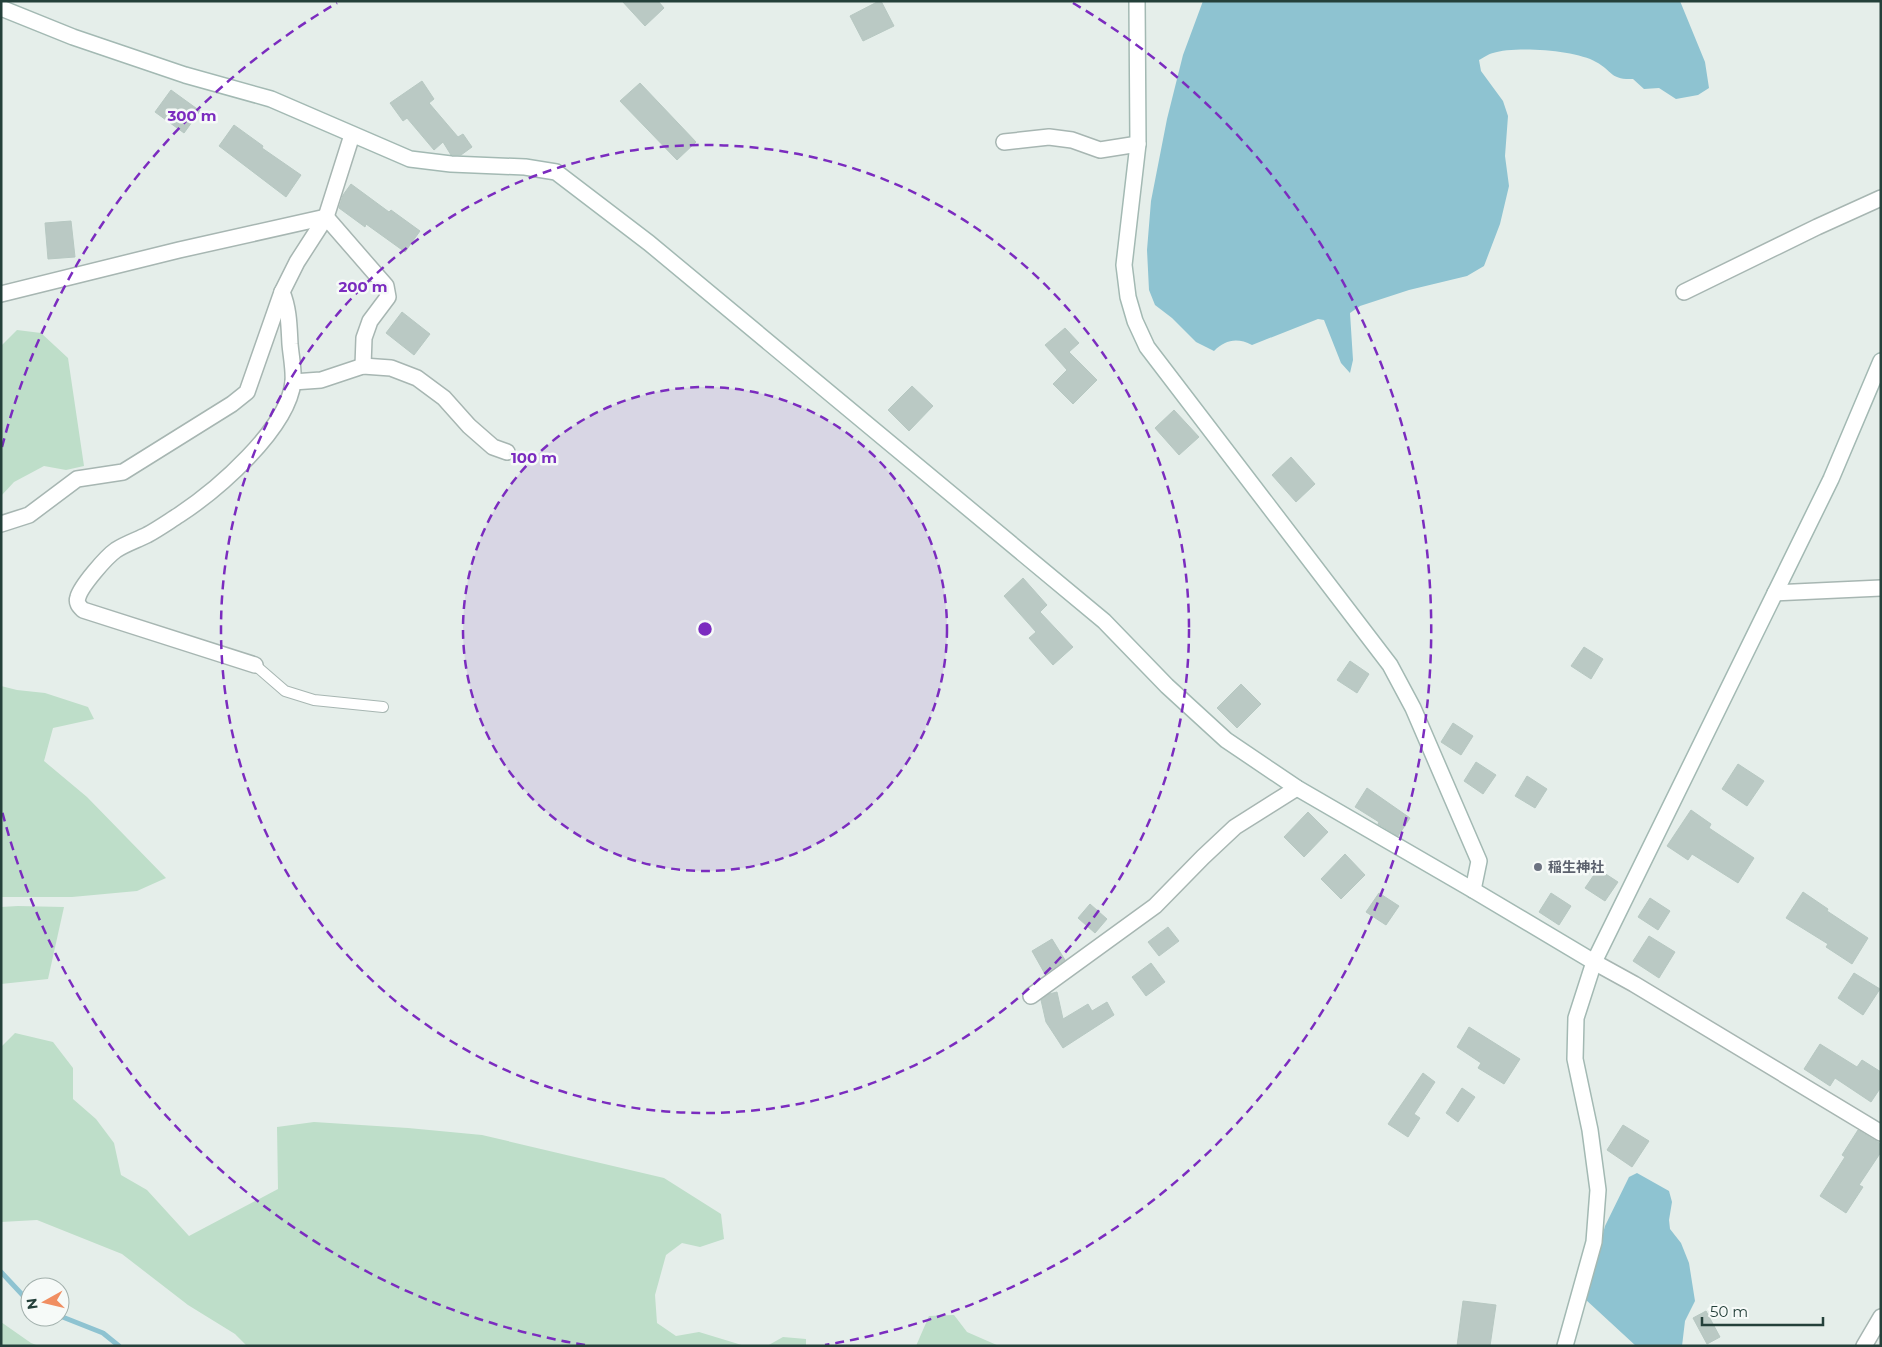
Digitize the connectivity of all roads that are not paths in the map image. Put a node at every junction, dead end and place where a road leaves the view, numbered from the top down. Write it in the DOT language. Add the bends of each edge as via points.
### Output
graph roads {
  1 [pos="1138,1"];
  2 [pos="1,8"];
  3 [pos="352,135"];
  4 [pos="1004,142"];
  5 [pos="1138,144"];
  6 [pos="1881,198"];
  7 [pos="326,217"];
  8 [pos="282,292"];
  9 [pos="1684,292"];
  10 [pos="1,294"];
  11 [pos="1881,361"];
  12 [pos="363,366"];
  13 [pos="293,382"];
  14 [pos="507,452"];
  15 [pos="1,524"];
  16 [pos="1881,588"];
  17 [pos="1775,593"];
  18 [pos="255,665"];
  19 [pos="383,707"];
  20 [pos="1297,788"];
  21 [pos="1474,890"];
  22 [pos="1594,962"];
  23 [pos="1030,996"];
  24 [pos="1881,1133"];
  25 [pos="1881,1317"];
  26 [pos="1565,1346"];
  27 [pos="1864,1346"];
  1 -- 5 [label="street"];
  2 -- 3 [label="street" via="110,50 271,99"];
  3 -- 7 [label="street"];
  3 -- 20 [label="street" via="410,159 556,172 649,243 1104,621 1167,686 1226,740"];
  4 -- 5 [label="street" via="1048,137 1072,140 1100,150"];
  5 -- 21 [label="street" via="1124,265 1135,321 1148,347 1390,665 1413,708 1479,861"];
  6 -- 9 [label="street"];
  7 -- 8 [label="street"];
  7 -- 10 [label="street"];
  7 -- 12 [label="street" via="386,286 388,297 370,321 364,338"];
  8 -- 13 [label="street" via="288,307"];
  8 -- 15 [label="street" via="246,392 232,404 123,472 77,479 29,515"];
  11 -- 17 [label="street" via="1831,479"];
  12 -- 13 [label="street" via="321,380"];
  12 -- 14 [label="street" via="391,368 417,378 444,398 492,446"];
  13 -- 18 [label="street" via="288,402 277,423 244,461 181,513 115,550 87,581 77,598 83,610"];
  16 -- 17 [label="street"];
  17 -- 22 [label="street"];
  18 -- 19 [label="lane" via="285,690 314,700"];
  20 -- 21 [label="street"];
  20 -- 23 [label="street" via="1235,828 1155,906"];
  21 -- 22 [label="street"];
  22 -- 24 [label="street"];
  22 -- 26 [label="street" via="1576,1018 1575,1059 1590,1130 1598,1190 1597,1207 1594,1242"];
  25 -- 27 [label="street"];
}
